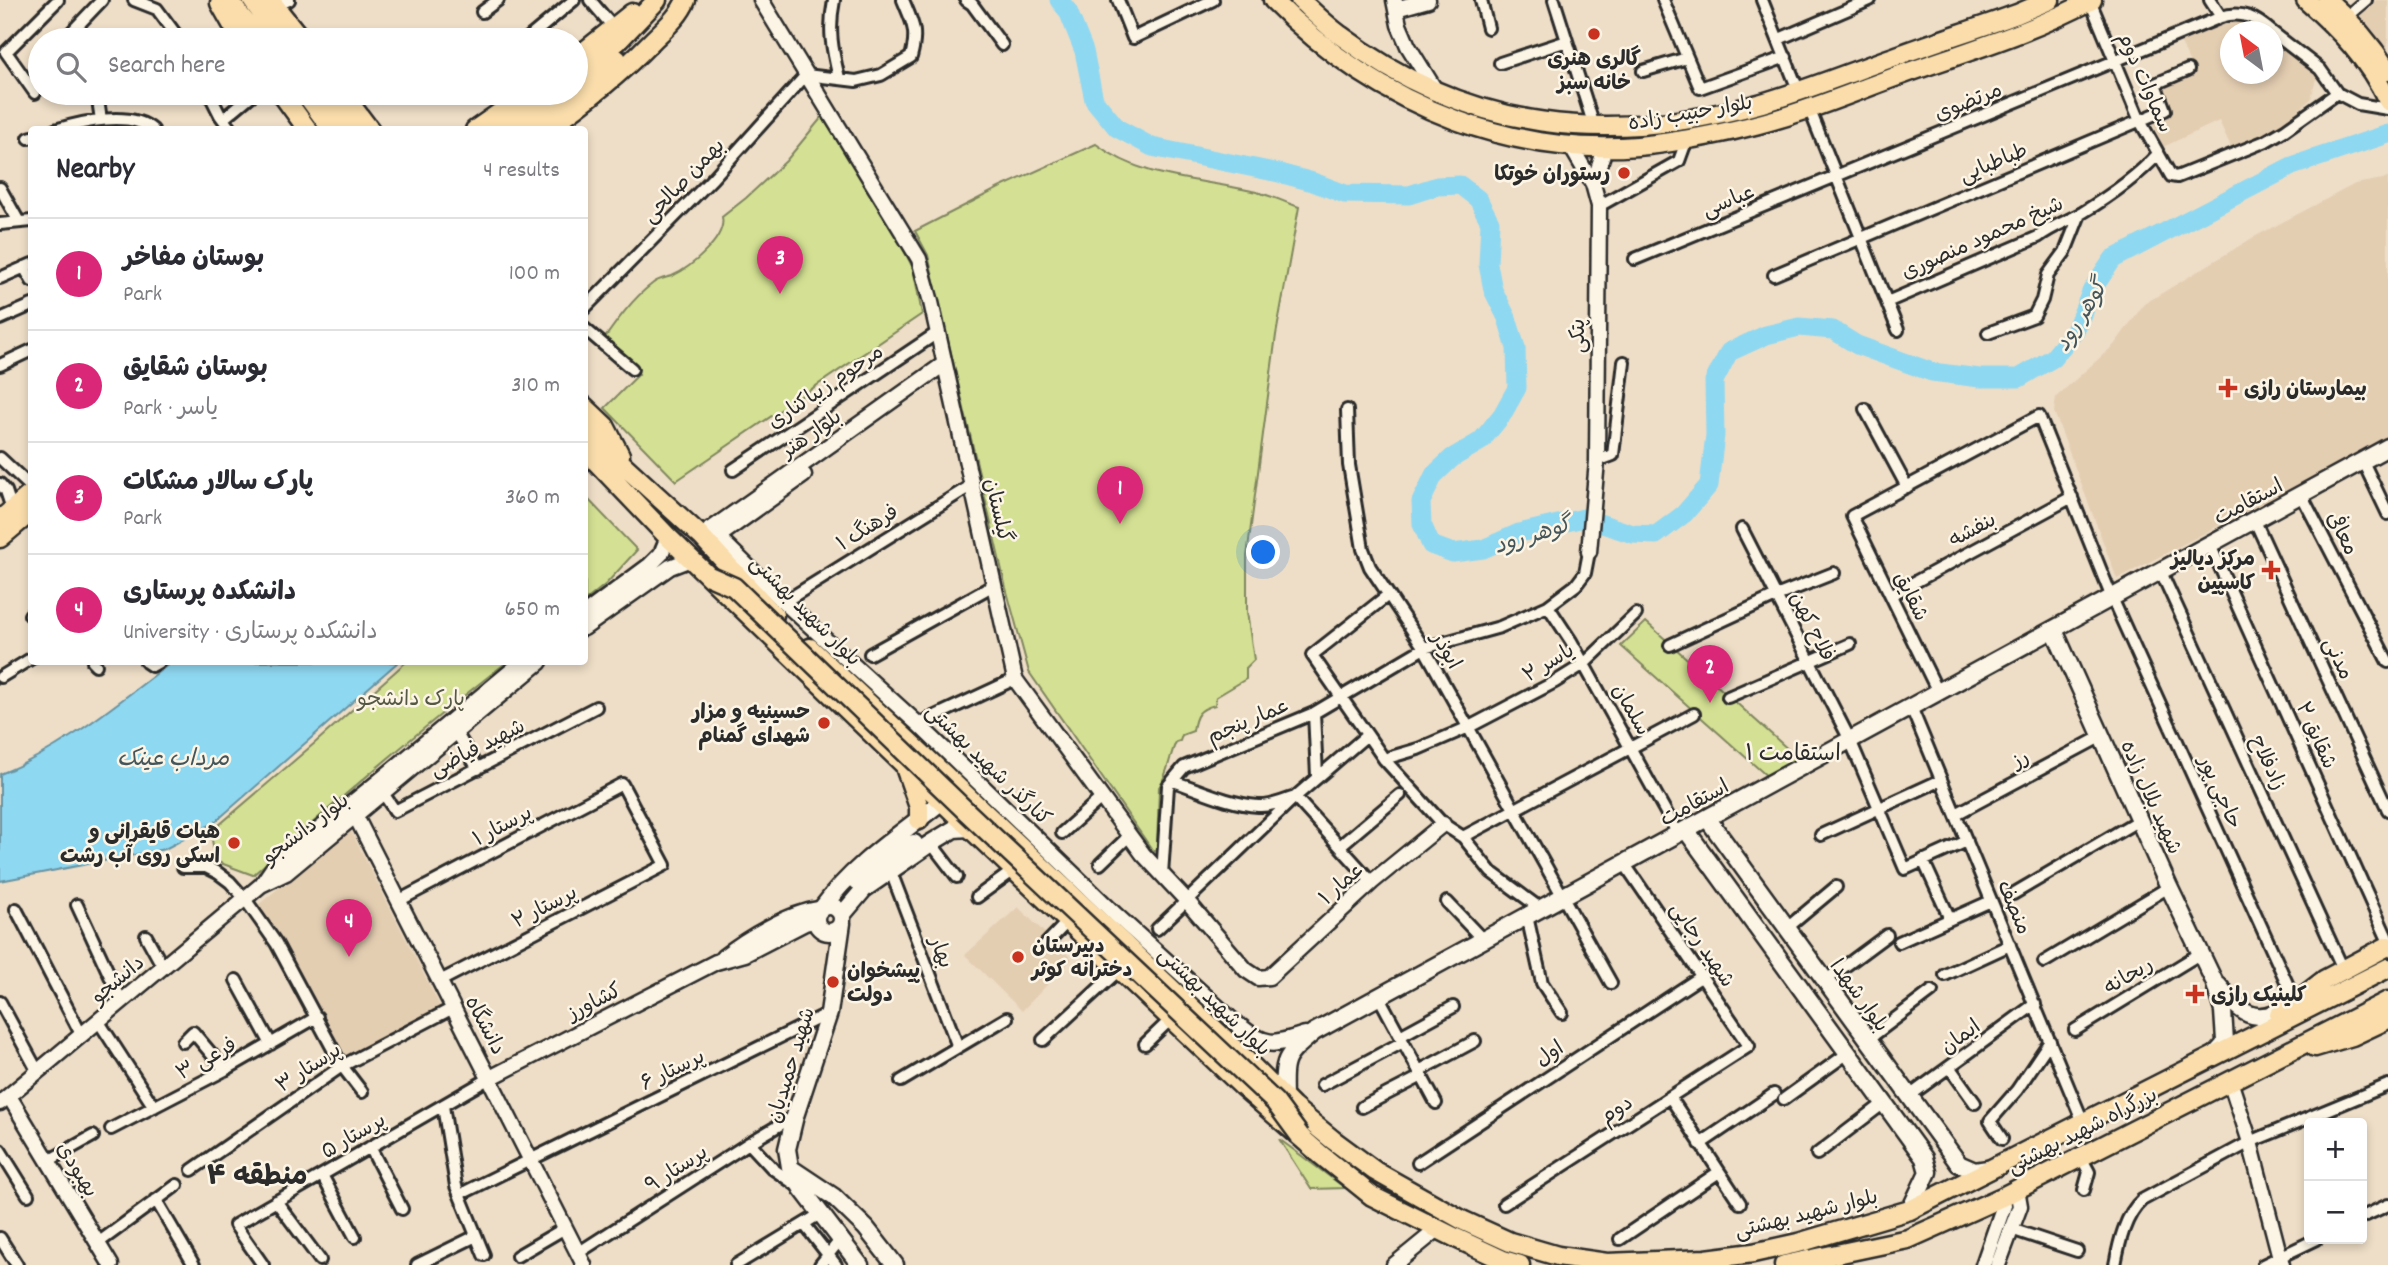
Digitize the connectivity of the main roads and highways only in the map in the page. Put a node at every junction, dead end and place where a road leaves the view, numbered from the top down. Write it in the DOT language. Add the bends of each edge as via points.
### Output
graph roads {
  1 [pos="218,0"];
  2 [pos="228,0"];
  3 [pos="252,0"];
  4 [pos="649,0"];
  5 [pos="657,0"];
  6 [pos="676,0"];
  7 [pos="686,0"];
  8 [pos="1273,0"];
  9 [pos="1300,0"];
  10 [pos="2050,0"];
  11 [pos="2306,0"];
  12 [pos="2327,0"];
  13 [pos="2091,1"];
  14 [pos="278,2"];
  15 [pos="251,28"];
  16 [pos="254,28"];
  17 [pos="259,28"];
  18 [pos="294,28"];
  19 [pos="588,48"];
  20 [pos="1903,54"];
  21 [pos="588,65"];
  22 [pos="1855,71"];
  23 [pos="1910,71"];
  24 [pos="2388,71"];
  25 [pos="588,82"];
  26 [pos="1860,89"];
  27 [pos="588,99"];
  28 [pos="2388,101"];
  29 [pos="290,105"];
  30 [pos="314,105"];
  31 [pos="331,105"];
  32 [pos="351,105"];
  33 [pos="511,105"];
  34 [pos="533,105"];
  35 [pos="556,105"];
  36 [pos="580,105"];
  37 [pos="305,126"];
  38 [pos="329,126"];
  39 [pos="346,126"];
  40 [pos="367,126"];
  41 [pos="481,126"];
  42 [pos="502,126"];
  43 [pos="526,126"];
  44 [pos="551,126"];
  45 [pos="588,410"];
  46 [pos="588,433"];
  47 [pos="2388,447"];
  48 [pos="588,453"];
  49 [pos="2388,456"];
  50 [pos="626,468"];
  51 [pos="588,470"];
  52 [pos="2306,493"];
  53 [pos="28,494"];
  54 [pos="630,496"];
  55 [pos="6,514"];
  56 [pos="28,514"];
  57 [pos="0,538"];
  58 [pos="709,576"];
  59 [pos="2054,629"];
  60 [pos="903,764"];
  61 [pos="957,788"];
  62 [pos="942,802"];
  63 [pos="1707,818"];
  64 [pos="919,820"];
  65 [pos="969,828"];
  66 [pos="950,832"];
  67 [pos="1682,832"];
  68 [pos="828,916"];
  69 [pos="1099,923"];
  70 [pos="1086,936"];
  71 [pos="1122,944"];
  72 [pos="2388,946"];
  73 [pos="1114,964"];
  74 [pos="2388,968"];
  75 [pos="2214,981"];
  76 [pos="2388,1001"];
  77 [pos="2295,1002"];
  78 [pos="2388,1019"];
  79 [pos="1240,1027"];
  80 [pos="1314,1032"];
  81 [pos="2251,1037"];
  82 [pos="2281,1055"];
  83 [pos="2213,1056"];
  84 [pos="1284,1098"];
  85 [pos="1300,1136"];
  86 [pos="790,1167"];
  87 [pos="1994,1168"];
  88 [pos="1910,1210"];
  89 [pos="1827,1260"];
  90 [pos="1515,1264"];
  91 [pos="860,1265"];
  92 [pos="895,1265"];
  93 [pos="1784,1265"];
  1 -- 15 [label="main road"];
  2 -- 16 [label="main road"];
  3 -- 17 [label="main road"];
  4 -- 19 [label="main road"];
  5 -- 21 [label="main road"];
  6 -- 25 [label="main road" via="627,51"];
  7 -- 27 [label="main road" via="636,58"];
  8 -- 26 [label="main road, بلوار حبیب زاده" via="1326,49 1371,80 1472,127 1521,138 1606,146 1669,142 1764,122"];
  9 -- 22 [label="main road, بلوار حبیب زاده" via="1381,64 1437,93 1524,119 1619,127 1666,123 1799,92"];
  10 -- 20 [label="main road, بلوار حبیب زاده"];
  11 -- 28 [label="main road" via="2362,56"];
  12 -- 24 [label="main road" via="2374,49"];
  13 -- 23 [label="main road, بلوار حبیب زاده" via="2025,32"];
  14 -- 18 [label="main road"];
  20 -- 22 [label="main road, بلوار حبیب زاده"];
  20 -- 23 [label="main road" via="1899,64"];
  22 -- 26 [label="main road" via="1864,78"];
  23 -- 26 [label="main road, بلوار حبیب زاده"];
  29 -- 37 [label="main road"];
  30 -- 38 [label="main road"];
  31 -- 39 [label="main road"];
  32 -- 40 [label="main road"];
  33 -- 41 [label="main road"];
  34 -- 42 [label="main road"];
  35 -- 43 [label="main road"];
  36 -- 44 [label="main road"];
  45 -- 50 [label="main road" via="605,426"];
  46 -- 50 [label="main road, بلوار شهید بهشتی"];
  47 -- 52 [label="main road, استقامت"];
  48 -- 54 [label="main road"];
  49 -- 52 [label="main road, استقامت" via="2333,485"];
  50 -- 61 [label="main road, بلوار شهید بهشتی" via="709,537 769,610"];
  51 -- 54 [label="main road"];
  52 -- 59 [label="main road, استقامت"];
  53 -- 55 [label="main road"];
  54 -- 58 [label="main road, بلوار شهید بهشتی"];
  56 -- 57 [label="main road"];
  58 -- 60 [label="main road, بلوار شهید بهشتی"];
  58 -- 85 [label="main road, bridge" via="734,587 1275,1101"];
  59 -- 63 [label="main road, استقامت"];
  59 -- 75 [label="main road, شهید بلال زاده"];
  60 -- 62 [label="main road, بلوار شهید بهشتی"];
  60 -- 64 [label="main road" via="919,807"];
  61 -- 62 [label="main road"];
  61 -- 69 [label="main road, بلوار شهید بهشتی"];
  62 -- 64 [label="main road"];
  62 -- 65 [label="main road, بلوار شهید بهشتی"];
  63 -- 67 [label="main road, استقامت"];
  63 -- 87 [label="main road, بلوار شهدا" via="1959,1164 1975,1171"];
  64 -- 68 [label="main road" via="838,887"];
  65 -- 66 [label="main road"];
  65 -- 70 [label="main road, بلوار شهید بهشتی"];
  66 -- 68 [label="main road"];
  66 -- 68 [label="main road" via="935,828 856,881"];
  67 -- 80 [label="main road, استقامت"];
  67 -- 88 [label="main road, بلوار شهدا" via="1924,1158 1928,1172"];
  68 -- 86 [label="main road, شهید حمیدیان" via="835,975 830,1013 795,1116 787,1149"];
  69 -- 70 [label="main road" via="1101,936"];
  69 -- 71 [label="main road, بلوار شهید بهشتی"];
  70 -- 73 [label="main road, بلوار شهید بهشتی"];
  71 -- 73 [label="main road" via="1105,942 1104,951"];
  71 -- 84 [label="main road, بلوار شهید بهشتی" via="1142,950 1197,1014"];
  72 -- 77 [label="main road" via="2320,982"];
  73 -- 85 [label="main road, بلوار شهید بهشتی"];
  74 -- 81 [label="main road, بزرگراه شهید بهشتی"];
  75 -- 77 [label="main road, شهید بلال زاده" via="2249,1015 2262,1017"];
  75 -- 83 [label="main road, شهید بلال زاده" via="2225,1041"];
  76 -- 82 [label="main road, بزرگراه شهید بهشتی"];
  77 -- 81 [label="main road"];
  78 -- 82 [label="main road" via="2352,1036"];
  79 -- 80 [label="main road" via="1265,1043 1279,1044"];
  80 -- 84 [label="main road, استقامت" via="1288,1055"];
  81 -- 83 [label="main road, بزرگراه شهید بهشتی"];
  82 -- 89 [label="main road, بزرگراه شهید بهشتی" via="2010,1193 1908,1239"];
  83 -- 87 [label="main road, بزرگراه شهید بهشتی"];
  84 -- 88 [label="main road, بلوار شهید بهشتی" via="1333,1140 1419,1197 1510,1242 1558,1256 1607,1263 1706,1259 1798,1243"];
  85 -- 90 [label="main road, بلوار شهید بهشتی" via="1372,1196"];
  86 -- 91 [label="main road"];
  86 -- 92 [label="main road" via="834,1197"];
  87 -- 88 [label="main road, بزرگراه شهید بهشتی"];
  89 -- 93 [label="main road, بزرگراه شهید بهشتی"];
}
